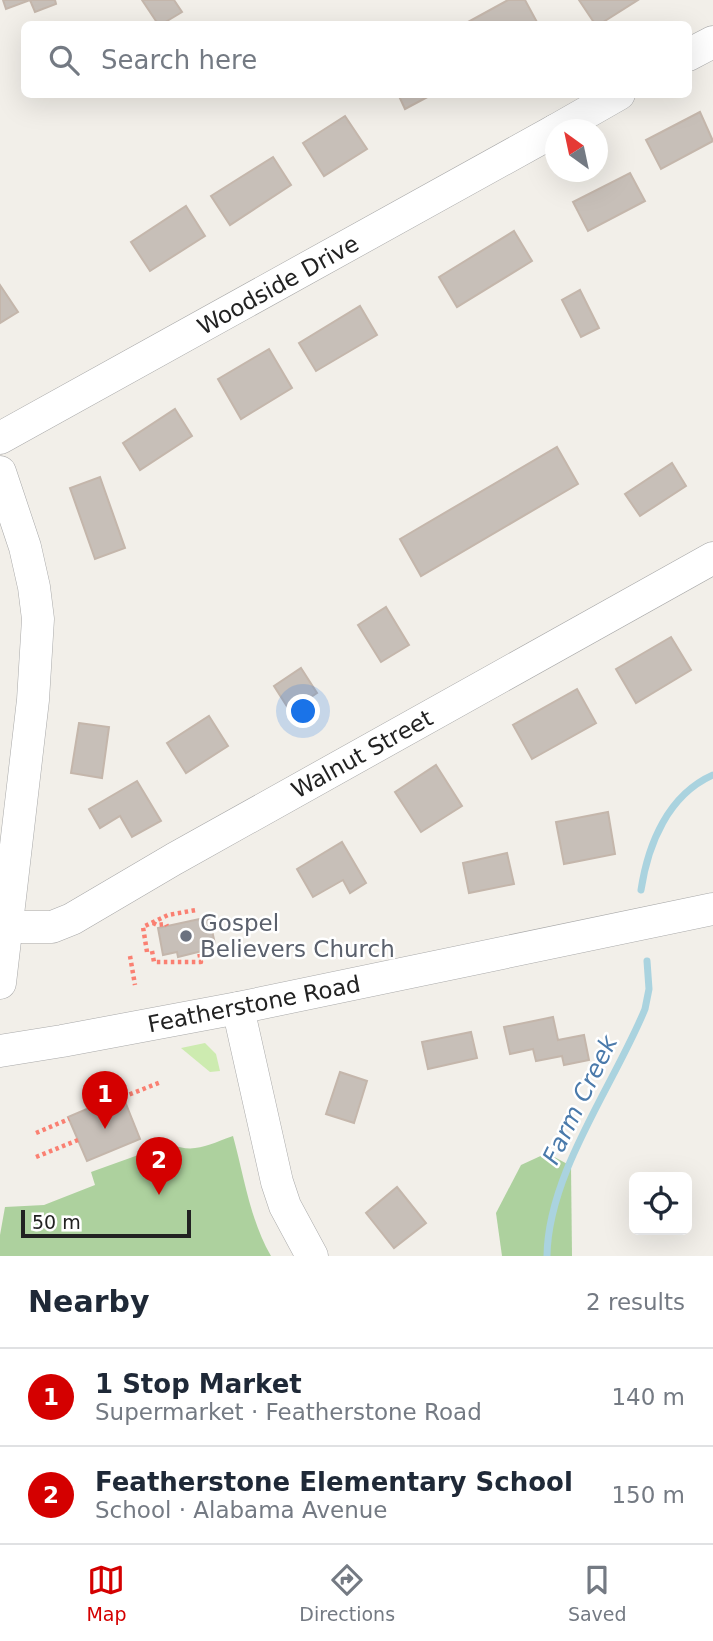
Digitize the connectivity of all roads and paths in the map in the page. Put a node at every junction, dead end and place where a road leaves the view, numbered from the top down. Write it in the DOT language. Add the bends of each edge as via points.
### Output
graph roads {
  1 [pos="713,42"];
  2 [pos="692,53"];
  3 [pos="612,98"];
  4 [pos="575,119"];
  5 [pos="545,136"];
  6 [pos="0,438"];
  7 [pos="0,472"];
  8 [pos="713,558"];
  9 [pos="713,909"];
  10 [pos="196,910"];
  11 [pos="153,923"];
  12 [pos="167,926"];
  13 [pos="6,927"];
  14 [pos="199,952"];
  15 [pos="130,956"];
  16 [pos="0,983"];
  17 [pos="135,985"];
  18 [pos="238,1008"];
  19 [pos="0,1051"];
  20 [pos="161,1082"];
  21 [pos="123,1097"];
  22 [pos="69,1119"];
  23 [pos="36,1133"];
  24 [pos="78,1140"];
  25 [pos="36,1157"];
  26 [pos="312,1256"];
  1 -- 2 [label="street"];
  3 -- 4 [label="street, Woodside Drive"];
  5 -- 6 [label="street, Woodside Drive"];
  7 -- 13 [label="street" via="25,547 38,620"];
  8 -- 13 [label="street, Walnut Street" via="72,919 45,928"];
  9 -- 18 [label="street, Featherstone Road"];
  10 -- 11 [label="path"];
  11 -- 12 [label="path"];
  11 -- 14 [label="path" via="143,927 154,962 201,962"];
  13 -- 16 [label="street"];
  15 -- 17 [label="path"];
  18 -- 19 [label="street, Featherstone Road"];
  18 -- 26 [label="street" via="277,1182"];
  20 -- 21 [label="path"];
  22 -- 23 [label="path"];
  24 -- 25 [label="path"];
}
